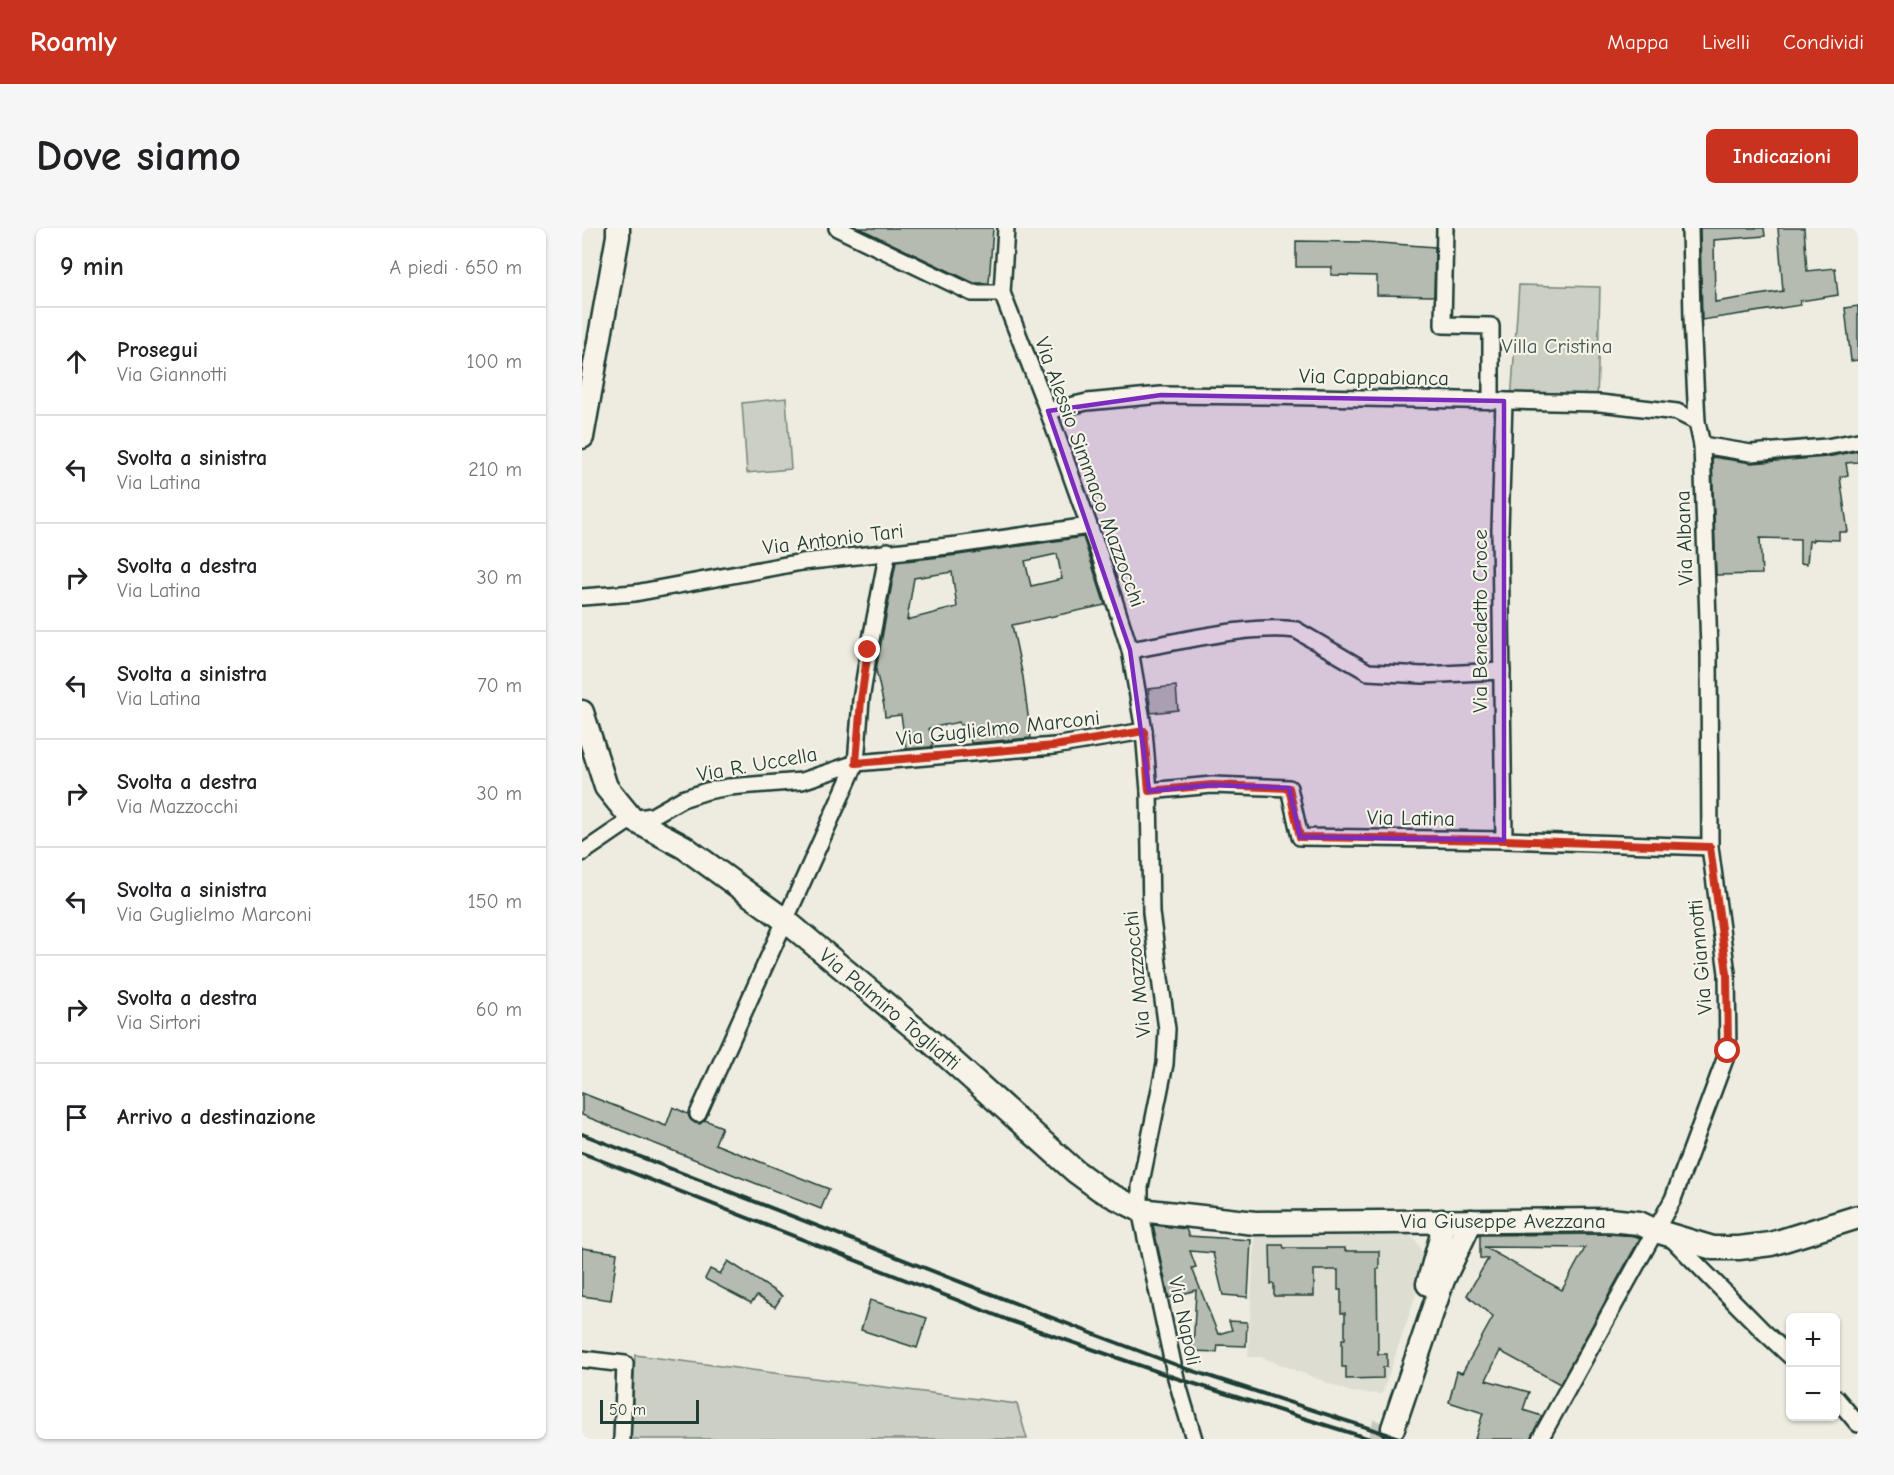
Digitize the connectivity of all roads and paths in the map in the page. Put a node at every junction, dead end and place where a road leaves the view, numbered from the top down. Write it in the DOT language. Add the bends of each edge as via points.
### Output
graph roads {
  1 [pos="618,228"];
  2 [pos="837,228"];
  3 [pos="1006,228"];
  4 [pos="1445,228"];
  5 [pos="1690,228"];
  6 [pos="1002,293"];
  7 [pos="1498,401"];
  8 [pos="1048,411"];
  9 [pos="1697,422"];
  10 [pos="582,437"];
  11 [pos="1858,441"];
  12 [pos="1702,445"];
  13 [pos="1089,526"];
  14 [pos="888,551"];
  15 [pos="582,597"];
  16 [pos="1130,650"];
  17 [pos="1502,671"];
  18 [pos="582,712"];
  19 [pos="1144,731"];
  20 [pos="856,763"];
  21 [pos="1149,791"];
  22 [pos="632,819"];
  23 [pos="1504,840"];
  24 [pos="1710,847"];
  25 [pos="582,853"];
  26 [pos="786,921"];
  27 [pos="698,1114"];
  28 [pos="1140,1210"];
  29 [pos="1858,1217"];
  30 [pos="1442,1221"];
  31 [pos="1471,1221"];
  32 [pos="1662,1232"];
  33 [pos="1786,1352"];
  34 [pos="582,1359"];
  35 [pos="1840,1403"];
  36 [pos="1858,1424"];
  37 [pos="622,1439"];
  38 [pos="1194,1439"];
  39 [pos="1540,1439"];
  1 -- 10 [label="street"];
  2 -- 6 [label="street" via="972,293"];
  3 -- 6 [label="street, Via Alessio Simmaco Mazzocchi"];
  4 -- 7 [label="street, Via Benedetto Croce" via="1443,326 1491,326"];
  5 -- 9 [label="street, Via Albana"];
  6 -- 8 [label="street, Via Alessio Simmaco Mazzocchi"];
  7 -- 8 [label="street, Via Cappabianca" via="1161,395 1087,402"];
  7 -- 9 [label="street, Via Cappabianca" via="1600,403 1677,412"];
  7 -- 17 [label="street, Via Benedetto Croce"];
  8 -- 13 [label="street, Via Alessio Simmaco Mazzocchi"];
  9 -- 12 [label="street, Via Albana"];
  11 -- 12 [label="street" via="1751,453"];
  12 -- 24 [label="street, Via Albana"];
  13 -- 14 [label="street, Via Antonio Tari"];
  13 -- 16 [label="street, Via Alessio Simmaco Mazzocchi"];
  14 -- 15 [label="street, Via Antonio Tari" via="802,562 635,593"];
  14 -- 20 [label="street" via="868,650"];
  16 -- 17 [label="street" via="1284,629 1296,630 1368,672 1423,675"];
  16 -- 19 [label="street, Via Alessio Simmaco Mazzocchi"];
  17 -- 23 [label="street, Via Benedetto Croce"];
  18 -- 22 [label="street" via="606,787"];
  19 -- 20 [label="street, Via Guglielmo Marconi" via="1054,746"];
  19 -- 21 [label="street, Via Mazzocchi"];
  20 -- 22 [label="street, Via R. Uccella" via="802,781 707,791 682,799 652,816"];
  20 -- 26 [label="street"];
  21 -- 23 [label="street, Via Latina" via="1212,785 1289,788 1300,837"];
  21 -- 28 [label="street, Via Mazzocchi" via="1151,913 1167,1029 1165,1064 1140,1187"];
  22 -- 25 [label="street, Via R. Uccella"];
  22 -- 26 [label="street, Via Palmiro Togliatti" via="684,848"];
  23 -- 24 [label="street, Via Latina"];
  24 -- 32 [label="street, Via Giannotti" via="1727,973 1728,1051"];
  26 -- 27 [label="street"];
  26 -- 28 [label="street, Via Palmiro Togliatti" via="930,1041 1075,1171"];
  28 -- 30 [label="street, Via Giuseppe Avezzana" via="1255,1223"];
  28 -- 38 [label="street, Via Napoli" via="1176,1378"];
  29 -- 32 [label="street, Via Giuseppe Avezzana" via="1771,1244 1739,1248 1713,1248"];
  30 -- 31 [label="street, Via Giuseppe Avezzana"];
  30 -- 31 [label="street" via="1436,1259 1388,1426 1443,1280"];
  31 -- 32 [label="street, Via Giuseppe Avezzana" via="1629,1221"];
  32 -- 33 [label="street"];
  32 -- 39 [label="street, Via Giannotti"];
  34 -- 37 [label="street" via="626,1364"];
  35 -- 36 [label="street"];
}
